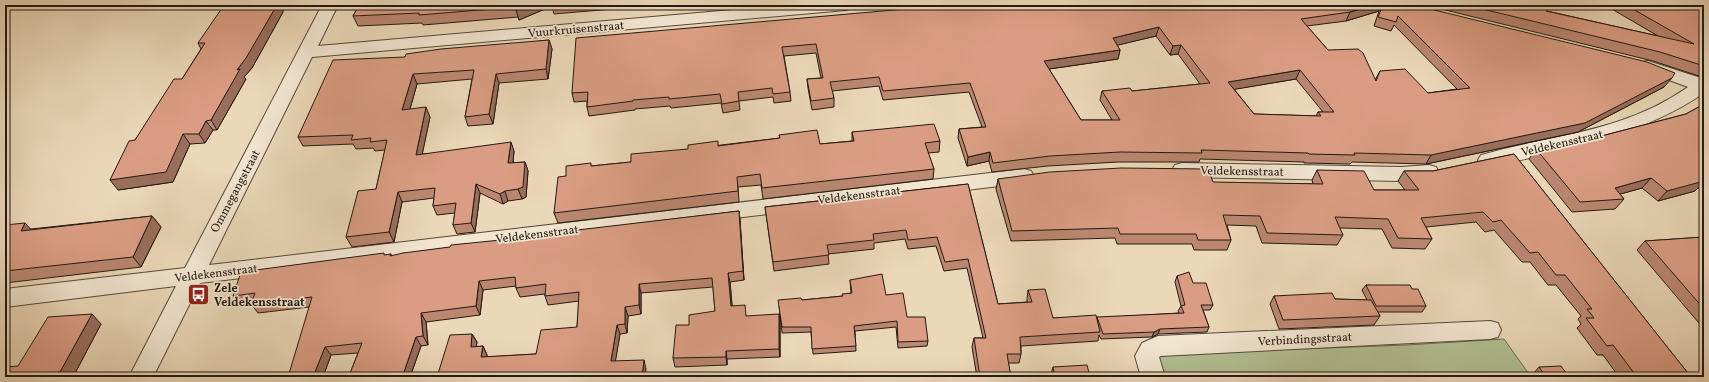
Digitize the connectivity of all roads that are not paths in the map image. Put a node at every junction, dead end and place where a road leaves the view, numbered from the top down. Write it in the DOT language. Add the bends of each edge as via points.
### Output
graph roads {
  1 [pos="330,5"];
  2 [pos="846,5"];
  3 [pos="307,52"];
  4 [pos="1632,62"];
  5 [pos="1703,86"];
  6 [pos="1513,155"];
  7 [pos="1468,164"];
  8 [pos="1446,169"];
  9 [pos="1161,170"];
  10 [pos="1528,173"];
  11 [pos="1041,175"];
  12 [pos="191,276"];
  13 [pos="5,298"];
  14 [pos="1490,330"];
  15 [pos="140,377"];
  16 [pos="1153,377"];
  1 -- 3 [label="street, Ommegangstraat"];
  2 -- 3 [label="street, Vuurkruisenstraat"];
  3 -- 12 [label="street, Ommegangstraat"];
  4 -- 5 [label="street"];
  5 -- 6 [label="street, Veldekensstraat" via="1668,108 1606,134"];
  6 -- 7 [label="street, Veldekensstraat"];
  6 -- 10 [label="street"];
  8 -- 9 [label="street, Veldekensstraat" via="1401,174"];
  11 -- 12 [label="street, Veldekensstraat"];
  12 -- 13 [label="street, Veldekensstraat"];
  12 -- 15 [label="street, Ommegangstraat"];
  14 -- 16 [label="street, Verbindingsstraat" via="1158,346 1150,350 1147,356"];
}
